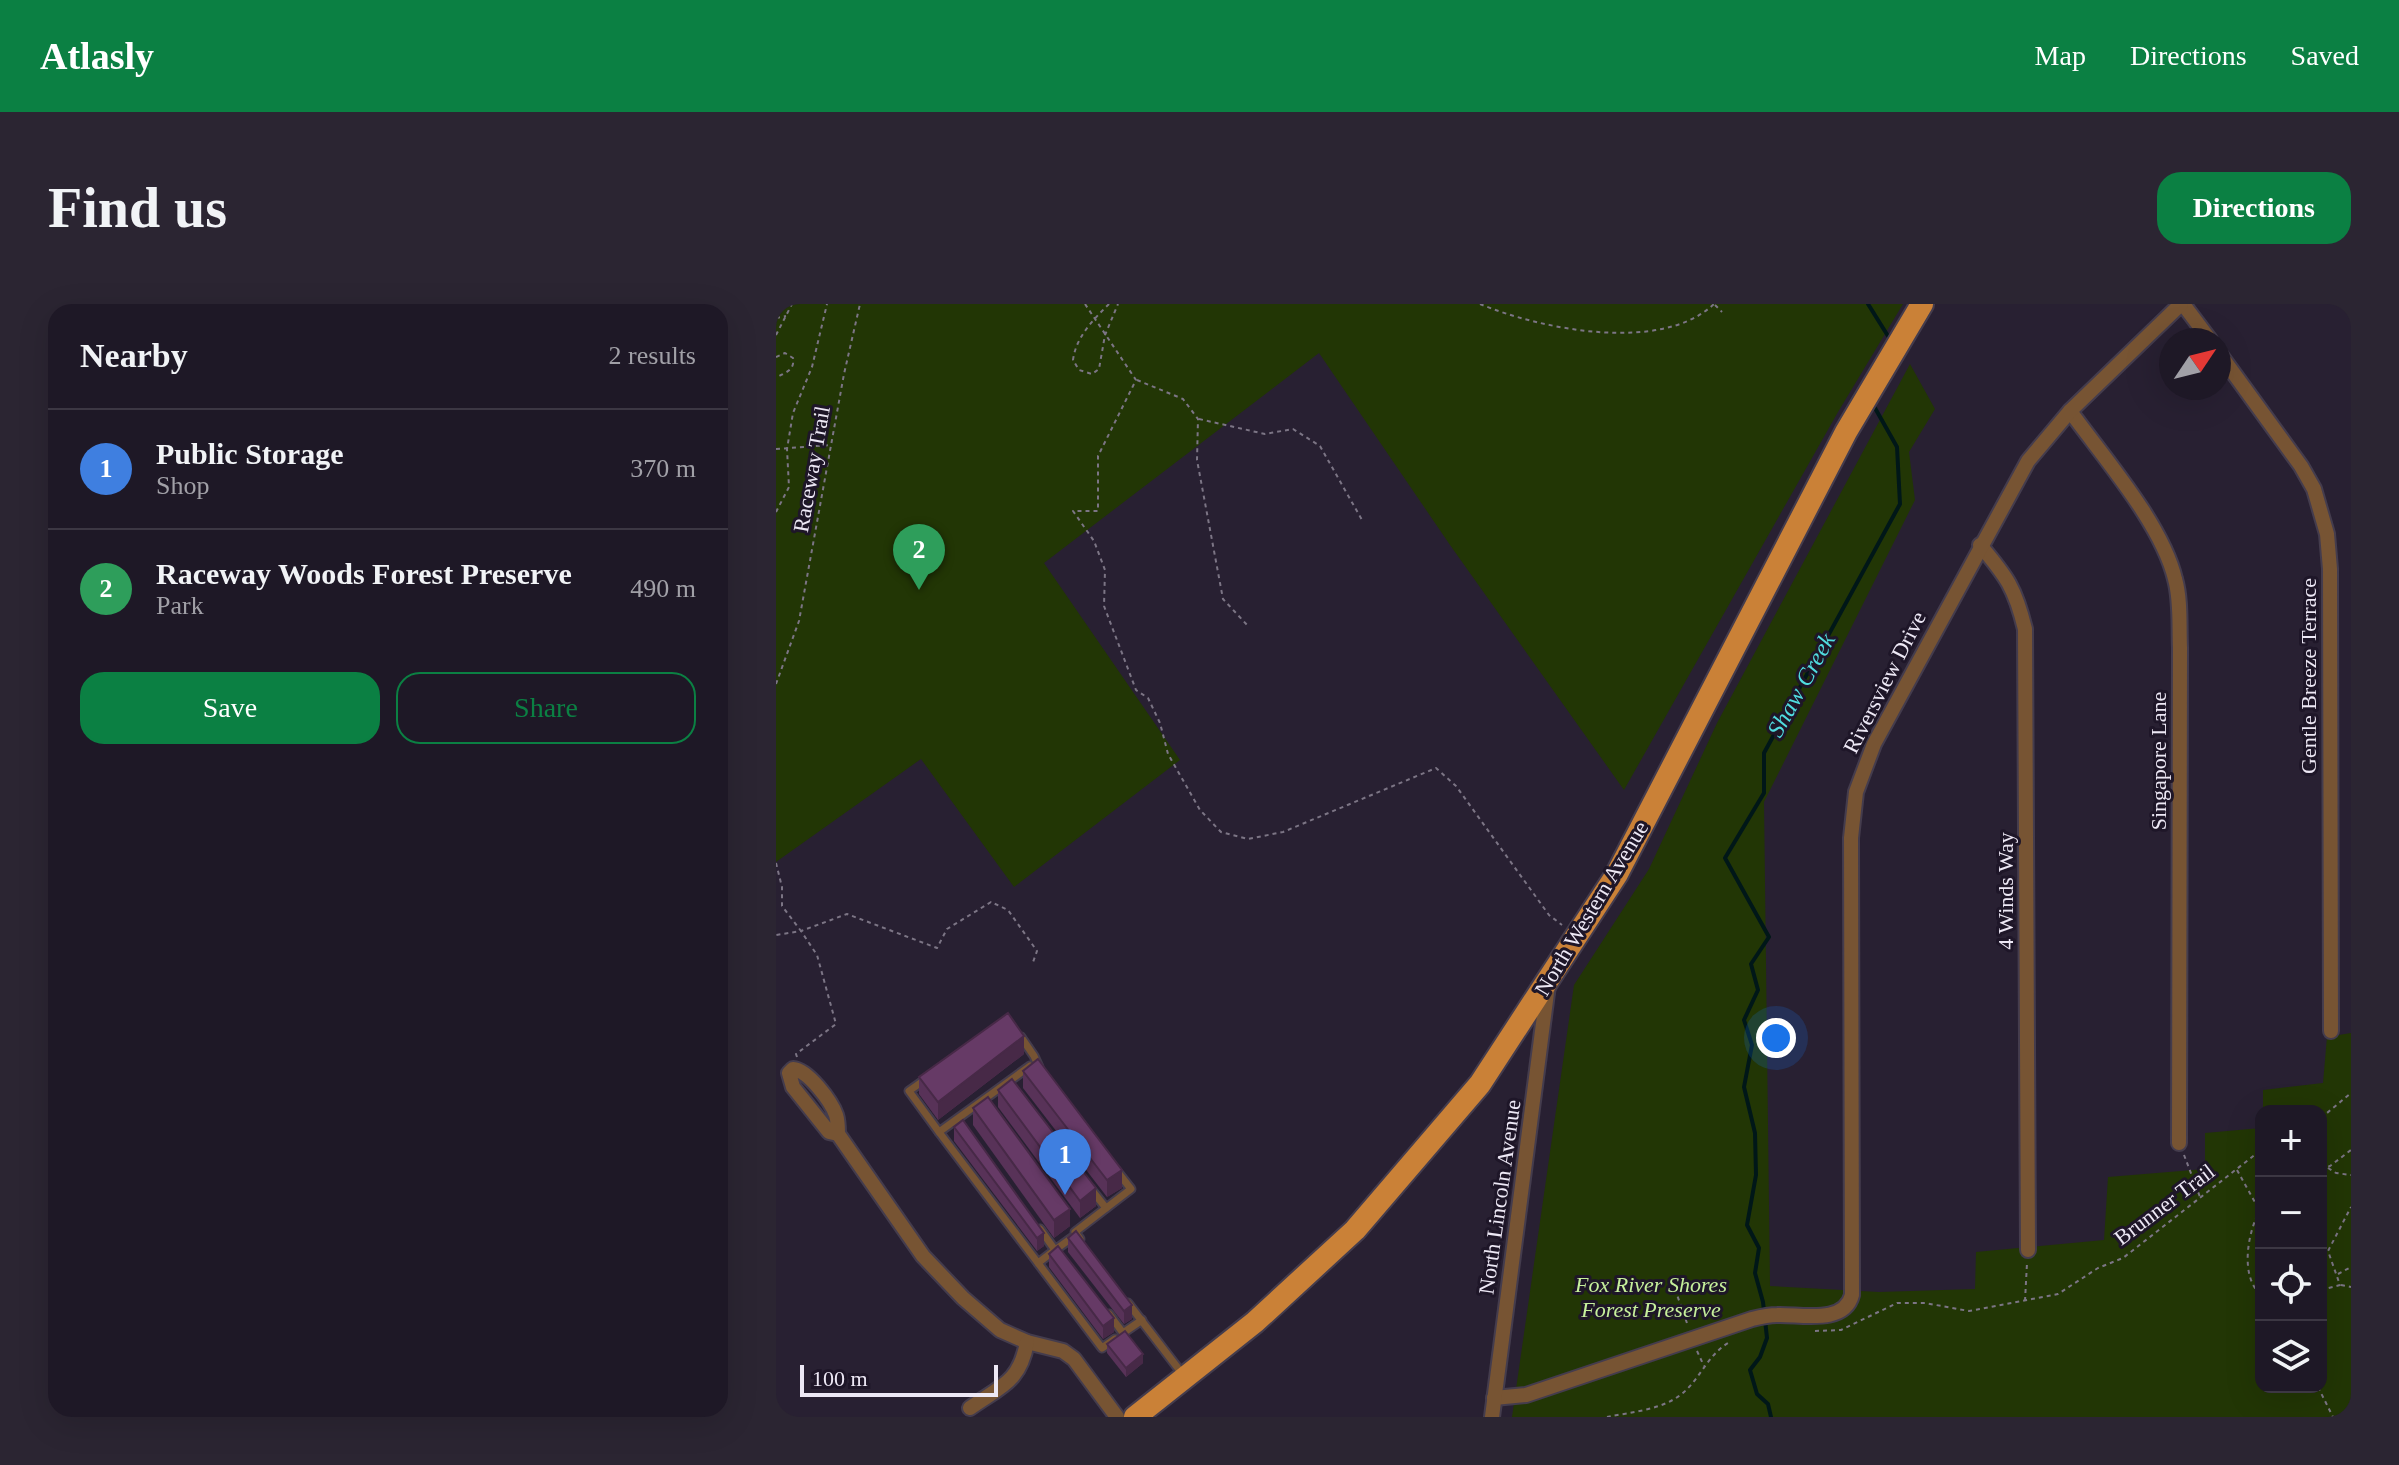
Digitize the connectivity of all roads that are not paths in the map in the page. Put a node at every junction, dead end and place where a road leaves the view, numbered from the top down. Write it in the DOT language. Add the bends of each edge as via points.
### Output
graph roads {
  1 [pos="1922,304"];
  2 [pos="2182,304"];
  3 [pos="2201,328"];
  4 [pos="2231,370"];
  5 [pos="2070,411"];
  6 [pos="1980,545"];
  7 [pos="1549,982"];
  8 [pos="2331,1031"];
  9 [pos="1018,1033"];
  10 [pos="1035,1062"];
  11 [pos="801,1070"];
  12 [pos="934,1074"];
  13 [pos="1044,1075"];
  14 [pos="1009,1081"];
  15 [pos="1019,1093"];
  16 [pos="984,1099"];
  17 [pos="992,1111"];
  18 [pos="959,1117"];
  19 [pos="968,1129"];
  20 [pos="939,1132"];
  21 [pos="2179,1143"];
  22 [pos="1111,1163"];
  23 [pos="1086,1182"];
  24 [pos="1106,1208"];
  25 [pos="1071,1217"];
  26 [pos="1038,1226"];
  27 [pos="1078,1232"];
  28 [pos="1086,1247"];
  29 [pos="1056,1249"];
  30 [pos="2028,1250"];
  31 [pos="1067,1260"];
  32 [pos="1038,1263"];
  33 [pos="1123,1296"];
  34 [pos="1105,1309"];
  35 [pos="1142,1320"];
  36 [pos="1123,1333"];
  37 [pos="1027,1342"];
  38 [pos="1185,1378"];
  39 [pos="1494,1398"];
  40 [pos="970,1408"];
  41 [pos="1117,1417"];
  42 [pos="1135,1417"];
  43 [pos="1492,1417"];
  1 -- 7 [label="main road, North Western Avenue" via="1846,432 1617,874"];
  2 -- 3 [label="street"];
  2 -- 5 [label="street, Riversview Drive"];
  4 -- 8 [label="street, Gentle Breeze Terrace" via="2301,466 2327,534"];
  5 -- 6 [label="street, Riversview Drive" via="2028,461"];
  5 -- 21 [label="street, Singapore Lane" via="2153,526 2176,582"];
  6 -- 30 [label="street, 4 Winds Way" via="2017,597 2025,629"];
  6 -- 39 [label="street, Riversview Drive" via="1874,744 1856,792 1851,838 1848,1305 1831,1314 1752,1319 1526,1395"];
  7 -- 38 [label="main road, North Western Avenue" via="1480,1084 1355,1230"];
  7 -- 39 [label="street, North Lincoln Avenue"];
  9 -- 10 [label="lane"];
  10 -- 13 [label="lane"];
  10 -- 14 [label="lane"];
  11 -- 37 [label="street" via="789,1073 793,1087 829,1132 838,1134 923,1256 1000,1330"];
  12 -- 20 [label="lane" via="909,1091"];
  14 -- 15 [label="lane"];
  14 -- 16 [label="lane"];
  16 -- 17 [label="lane"];
  16 -- 18 [label="lane"];
  18 -- 19 [label="lane"];
  18 -- 20 [label="lane"];
  20 -- 32 [label="lane"];
  22 -- 24 [label="lane" via="1131,1189"];
  23 -- 24 [label="lane"];
  24 -- 27 [label="lane"];
  25 -- 27 [label="lane"];
  26 -- 29 [label="lane"];
  27 -- 28 [label="lane"];
  27 -- 29 [label="lane"];
  29 -- 31 [label="lane"];
  29 -- 32 [label="lane"];
  32 -- 36 [label="lane" via="1102,1348"];
  33 -- 35 [label="lane"];
  34 -- 36 [label="lane"];
  35 -- 36 [label="lane"];
  35 -- 38 [label="lane"];
  37 -- 40 [label="street" via="1016,1374"];
  37 -- 41 [label="street" via="1074,1359"];
  38 -- 42 [label="main road, North Western Avenue"];
  39 -- 43 [label="street, North Lincoln Avenue"];
}
